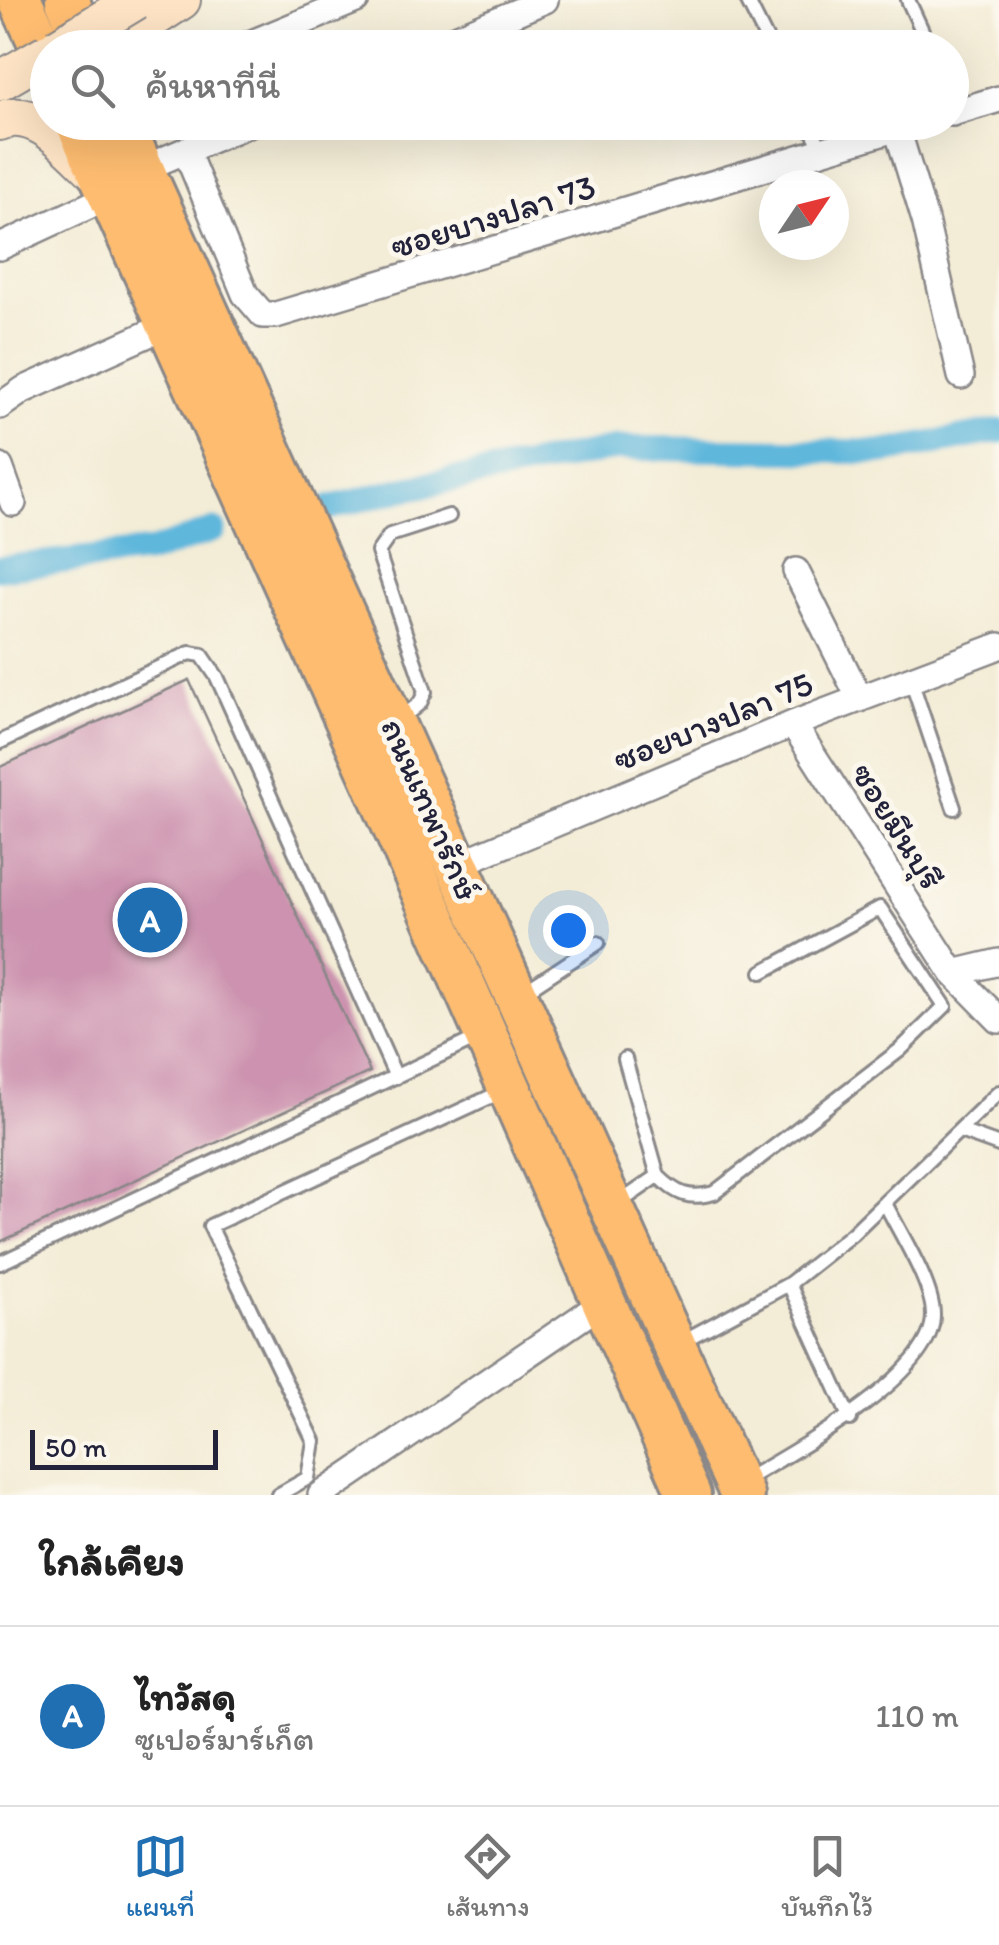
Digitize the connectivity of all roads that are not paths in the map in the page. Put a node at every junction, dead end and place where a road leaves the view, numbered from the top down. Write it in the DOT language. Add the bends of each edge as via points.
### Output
graph roads {
  1 [pos="20,0"];
  2 [pos="67,0"];
  3 [pos="136,0"];
  4 [pos="182,0"];
  5 [pos="356,0"];
  6 [pos="545,0"];
  7 [pos="747,0"];
  8 [pos="908,0"];
  9 [pos="35,30"];
  10 [pos="80,30"];
  11 [pos="86,30"];
  12 [pos="141,30"];
  13 [pos="284,30"];
  14 [pos="474,30"];
  15 [pos="762,30"];
  16 [pos="922,30"];
  17 [pos="30,66"];
  18 [pos="0,82"];
  19 [pos="999,99"];
  20 [pos="969,104"];
  21 [pos="30,119"];
  22 [pos="0,121"];
  23 [pos="83,140"];
  24 [pos="101,140"];
  25 [pos="212,140"];
  26 [pos="817,140"];
  27 [pos="858,140"];
  28 [pos="911,140"];
  29 [pos="822,150"];
  30 [pos="186,151"];
  31 [pos="123,156"];
  32 [pos="0,247"];
  33 [pos="168,326"];
  34 [pos="961,376"];
  35 [pos="0,406"];
  36 [pos="0,467"];
  37 [pos="12,503"];
  38 [pos="449,516"];
  39 [pos="796,572"];
  40 [pos="999,648"];
  41 [pos="911,680"];
  42 [pos="860,699"];
  43 [pos="793,724"];
  44 [pos="393,725"];
  45 [pos="0,742"];
  46 [pos="954,808"];
  47 [pos="456,866"];
  48 [pos="598,942"];
  49 [pos="999,962"];
  50 [pos="762,972"];
  51 [pos="952,974"];
  52 [pos="516,997"];
  53 [pos="999,1020"];
  54 [pos="486,1034"];
  55 [pos="625,1059"];
  56 [pos="396,1077"];
  57 [pos="510,1088"];
  58 [pos="999,1092"];
  59 [pos="960,1131"];
  60 [pos="999,1145"];
  61 [pos="658,1176"];
  62 [pos="885,1203"];
  63 [pos="612,1208"];
  64 [pos="0,1263"];
  65 [pos="789,1284"];
  66 [pos="604,1302"];
  67 [pos="675,1346"];
  68 [pos="850,1418"];
  69 [pos="740,1490"];
  70 [pos="278,1495"];
  71 [pos="320,1495"];
  72 [pos="689,1495"];
  1 -- 9 [label="main road"];
  2 -- 10 [label="main road"];
  3 -- 11 [label="main road, bridge"];
  4 -- 12 [label="main road"];
  5 -- 13 [label="street"];
  6 -- 14 [label="street"];
  7 -- 15 [label="lane"];
  8 -- 16 [label="lane"];
  17 -- 18 [label="main road, bridge"];
  19 -- 20 [label="street"];
  21 -- 22 [label="main road"];
  23 -- 31 [label="main road"];
  24 -- 31 [label="main road, ถนนเทพารักษ์"];
  25 -- 30 [label="street"];
  26 -- 29 [label="lane"];
  27 -- 29 [label="street, ซอยบางปลา 73"];
  28 -- 34 [label="street"];
  29 -- 30 [label="street, ซอยบางปลา 73" via="332,302 263,316 245,294"];
  30 -- 31 [label="street"];
  31 -- 32 [label="street"];
  31 -- 33 [label="main road, ถนนเทพารักษ์"];
  31 -- 44 [label="main road, ถนนเทพารักษ์"];
  33 -- 35 [label="street"];
  33 -- 54 [label="main road, ถนนเทพารักษ์"];
  36 -- 37 [label="street"];
  38 -- 44 [label="lane" via="390,535 378,552 425,692"];
  39 -- 42 [label="street"];
  40 -- 41 [label="street, ซอยบางปลา 75"];
  41 -- 42 [label="street, ซอยบางปลา 75"];
  41 -- 46 [label="lane"];
  42 -- 43 [label="street, ซอยบางปลา 75"];
  43 -- 47 [label="street, ซอยบางปลา 75"];
  43 -- 51 [label="street, ซอยมีนบุรี"];
  44 -- 47 [label="main road, ถนนเทพารักษ์"];
  45 -- 56 [label="lane" via="190,653 202,655"];
  47 -- 52 [label="main road, ถนนเทพารักษ์"];
  48 -- 52 [label="lane"];
  49 -- 51 [label="street"];
  50 -- 61 [label="lane" via="880,908 945,1006 900,1050 714,1194 694,1198 672,1191"];
  51 -- 53 [label="street, ซอยมีนบุรี"];
  52 -- 63 [label="main road, ถนนเทพารักษ์"];
  54 -- 56 [label="lane"];
  54 -- 57 [label="main road, ถนนเทพารักษ์"];
  55 -- 61 [label="lane"];
  56 -- 64 [label="lane"];
  57 -- 66 [label="main road, ถนนเทพารักษ์"];
  57 -- 70 [label="lane" via="210,1226 314,1441 308,1478"];
  58 -- 59 [label="lane"];
  59 -- 60 [label="lane"];
  59 -- 62 [label="lane"];
  61 -- 63 [label="lane"];
  62 -- 65 [label="lane"];
  62 -- 68 [label="lane" via="930,1296 931,1334"];
  63 -- 67 [label="main road, ถนนเทพารักษ์"];
  65 -- 67 [label="lane"];
  65 -- 68 [label="lane"];
  66 -- 71 [label="street"];
  66 -- 72 [label="main road, ถนนเทพารักษ์"];
  67 -- 69 [label="main road, ถนนเทพารักษ์"];
  68 -- 69 [label="lane"];
}
